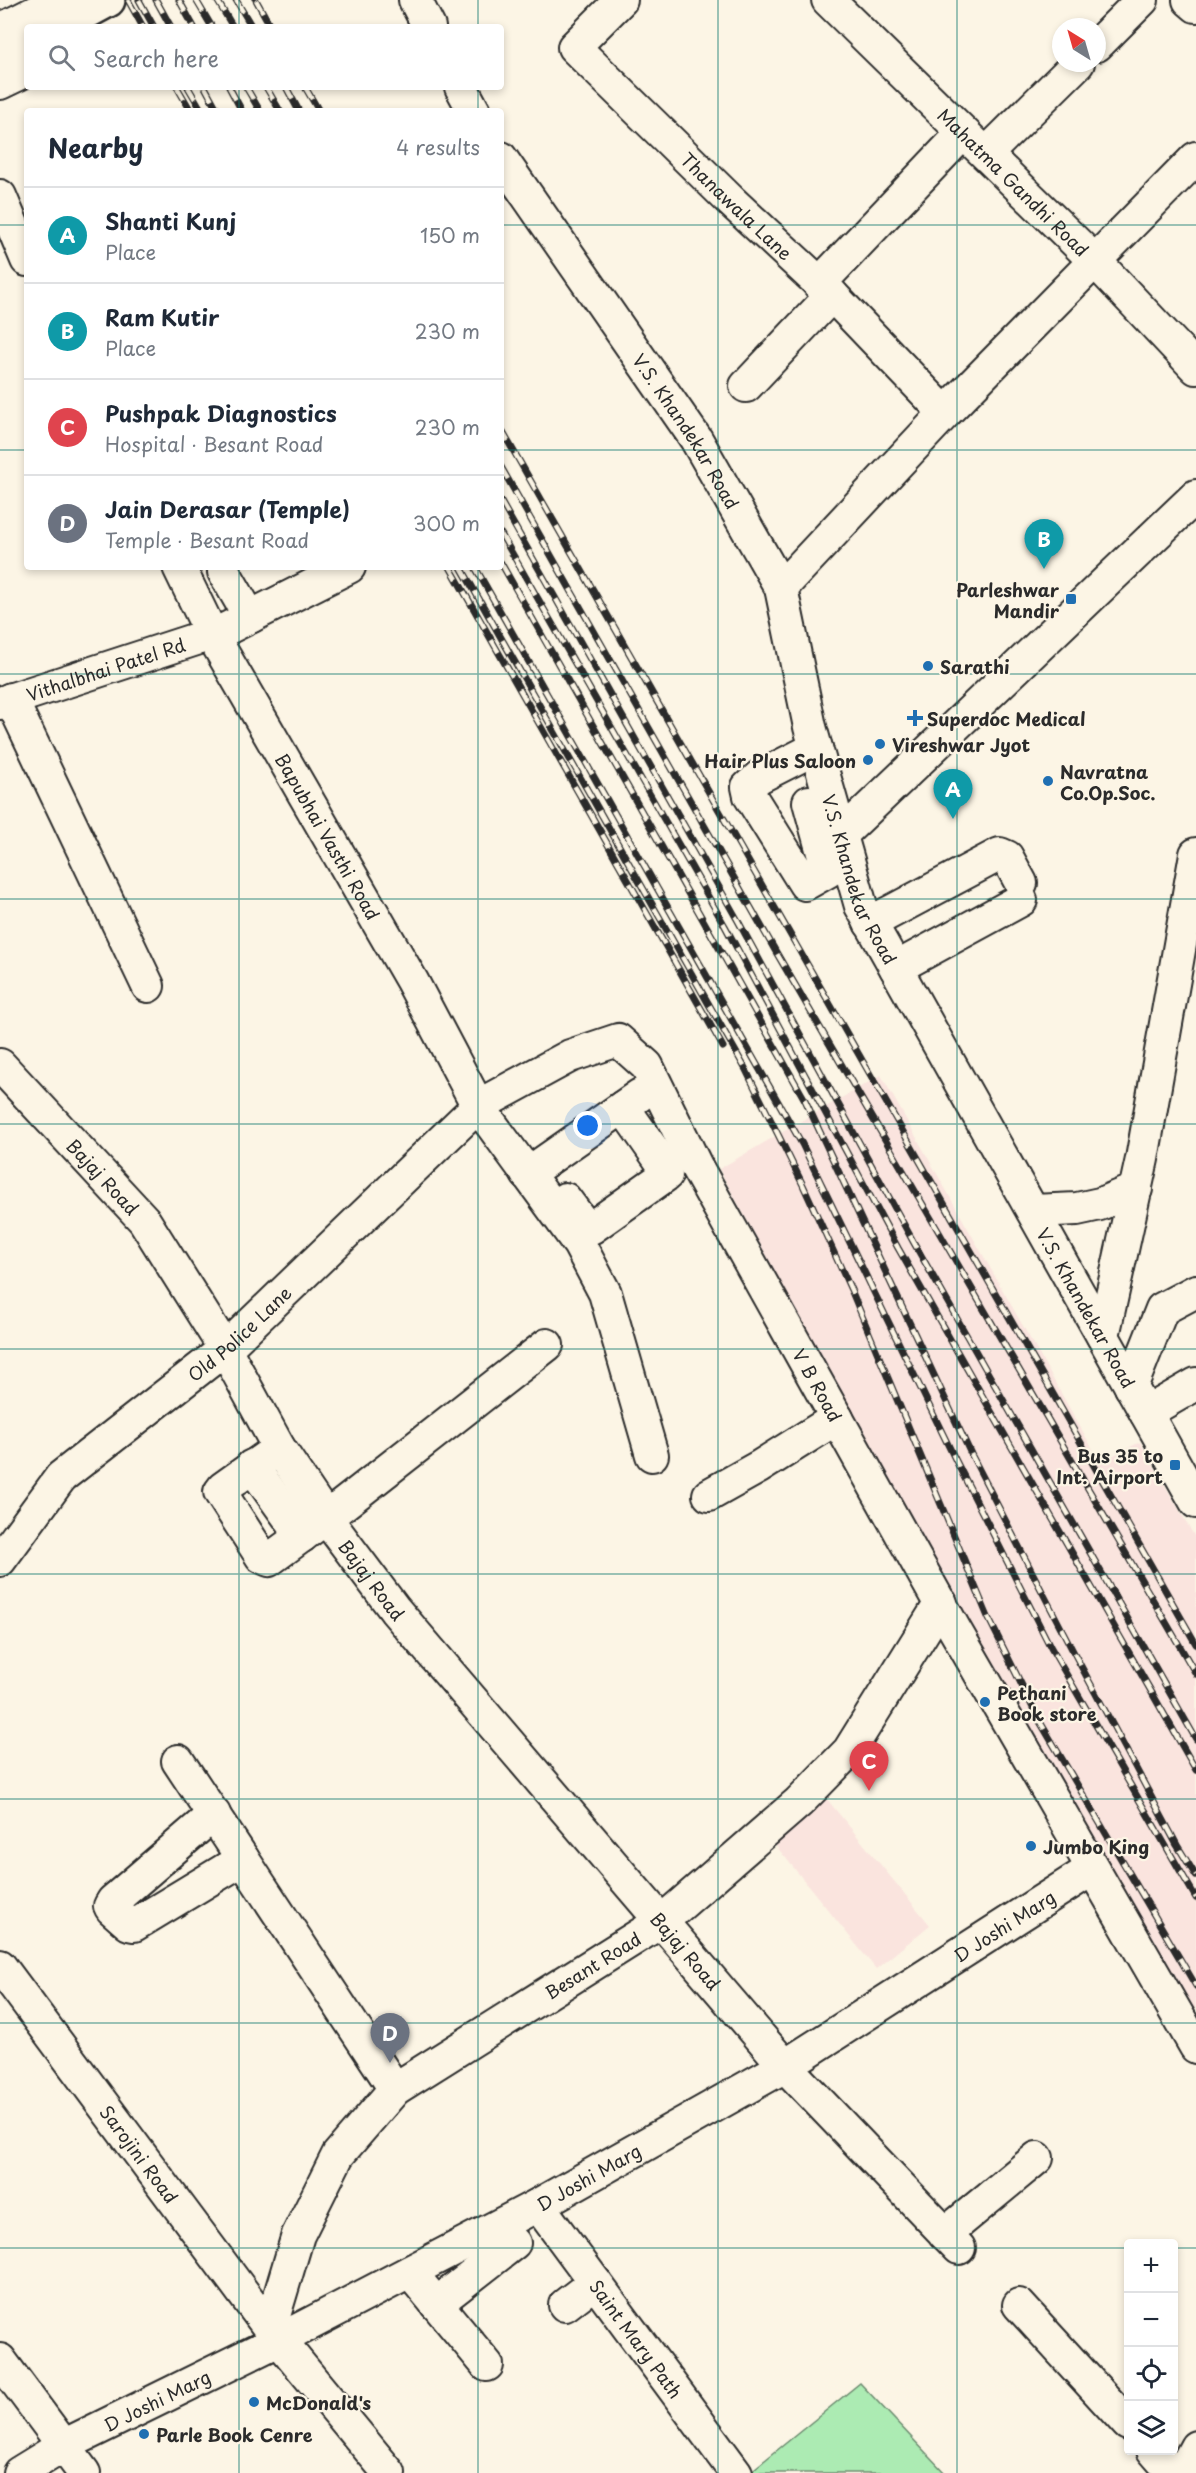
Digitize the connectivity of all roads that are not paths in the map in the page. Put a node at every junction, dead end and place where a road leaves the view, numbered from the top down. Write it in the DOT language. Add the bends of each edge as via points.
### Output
graph roads {
  1 [pos="60,0"];
  2 [pos="108,0"];
  3 [pos="415,0"];
  4 [pos="621,0"];
  5 [pos="828,0"];
  6 [pos="1142,0"];
  7 [pos="1189,0"];
  8 [pos="1196,6"];
  9 [pos="64,24"];
  10 [pos="427,24"];
  11 [pos="0,30"];
  12 [pos="1106,36"];
  13 [pos="24,46"];
  14 [pos="0,58"];
  15 [pos="24,71"];
  16 [pos="1069,72"];
  17 [pos="0,83"];
  18 [pos="463,90"];
  19 [pos="472,108"];
  20 [pos="963,133"];
  21 [pos="986,154"];
  22 [pos="1196,158"];
  23 [pos="504,162"];
  24 [pos="0,196"];
  25 [pos="24,253"];
  26 [pos="1096,262"];
  27 [pos="825,289"];
  28 [pos="1196,368"];
  29 [pos="746,386"];
  30 [pos="945,413"];
  31 [pos="1196,496"];
  32 [pos="224,570"];
  33 [pos="228,570"];
  34 [pos="343,570"];
  35 [pos="184,579"];
  36 [pos="781,588"];
  37 [pos="250,617"];
  38 [pos="211,633"];
  39 [pos="6,701"];
  40 [pos="807,752"];
  41 [pos="1196,854"];
  42 [pos="839,855"];
  43 [pos="870,923"];
  44 [pos="896,968"];
  45 [pos="148,986"];
  46 [pos="0,1065"];
  47 [pos="656,1084"];
  48 [pos="478,1106"];
  49 [pos="623,1107"];
  50 [pos="533,1169"];
  51 [pos="1136,1188"];
  52 [pos="1033,1211"];
  53 [pos="1196,1291"];
  54 [pos="1103,1336"];
  55 [pos="547,1345"];
  56 [pos="225,1349"];
  57 [pos="1196,1384"];
  58 [pos="1139,1400"];
  59 [pos="837,1418"];
  60 [pos="279,1448"];
  61 [pos="652,1455"];
  62 [pos="252,1467"];
  63 [pos="709,1495"];
  64 [pos="1196,1502"];
  65 [pos="314,1527"];
  66 [pos="0,1560"];
  67 [pos="940,1603"];
  68 [pos="178,1761"];
  69 [pos="211,1816"];
  70 [pos="241,1860"];
  71 [pos="1092,1869"];
  72 [pos="662,1921"];
  73 [pos="0,1966"];
  74 [pos="1196,2047"];
  75 [pos="785,2066"];
  76 [pos="395,2089"];
  77 [pos="1037,2158"];
  78 [pos="911,2178"];
  79 [pos="538,2205"];
  80 [pos="954,2235"];
  81 [pos="509,2238"];
  82 [pos="410,2272"];
  83 [pos="595,2282"];
  84 [pos="436,2304"];
  85 [pos="564,2305"];
  86 [pos="1019,2305"];
  87 [pos="275,2335"];
  88 [pos="0,2360"];
  89 [pos="487,2366"];
  90 [pos="1124,2420"];
  91 [pos="63,2446"];
  92 [pos="1196,2447"];
  93 [pos="1157,2455"];
  94 [pos="19,2473"];
  95 [pos="84,2473"];
  96 [pos="389,2473"];
  97 [pos="736,2473"];
  98 [pos="1173,2473"];
  99 [pos="1182,2473"];
  1 -- 11 [label="street"];
  2 -- 9 [label="main road"];
  3 -- 10 [label="street"];
  4 -- 27 [label="street, Thanawala Lane" via="574,47"];
  5 -- 20 [label="street, Mahatma Gandhi Road"];
  6 -- 12 [label="street"];
  7 -- 8 [label="street"];
  13 -- 14 [label="main road"];
  15 -- 17 [label="street"];
  16 -- 21 [label="street"];
  18 -- 19 [label="street"];
  20 -- 21 [label="street, Mahatma Gandhi Road"];
  20 -- 27 [label="street"];
  21 -- 26 [label="street, Mahatma Gandhi Road"];
  22 -- 26 [label="street"];
  23 -- 36 [label="street, V.S. Khandekar Road" via="696,439"];
  24 -- 25 [label="street"];
  26 -- 28 [label="street, Mahatma Gandhi Road"];
  26 -- 30 [label="street"];
  27 -- 29 [label="street"];
  27 -- 30 [label="street, Thanawala Lane"];
  30 -- 36 [label="street"];
  31 -- 42 [label="street"];
  32 -- 35 [label="street"];
  33 -- 37 [label="street"];
  34 -- 37 [label="street, Vithalbhai Patel Rd"];
  35 -- 38 [label="street, Bapubhai Vasthi Road"];
  36 -- 40 [label="street, V.S. Khandekar Road"];
  37 -- 38 [label="street, Vithalbhai Patel Rd"];
  38 -- 39 [label="street, Vithalbhai Patel Rd"];
  38 -- 48 [label="street, Bapubhai Vasthi Road" via="411,981"];
  39 -- 45 [label="street"];
  40 -- 42 [label="street, V.S. Khandekar Road"];
  40 -- 42 [label="street" via="752,782 749,793 805,884"];
  41 -- 51 [label="street"];
  42 -- 43 [label="street, V.S. Khandekar Road"];
  43 -- 44 [label="street, V.S. Khandekar Road"];
  43 -- 44 [label="street" via="1000,854 1007,857 1021,892"];
  44 -- 52 [label="street, V.S. Khandekar Road"];
  46 -- 56 [label="street, Bajaj Road" via="144,1220"];
  47 -- 48 [label="street, Old Police Lane" via="647,1066 618,1041 570,1056"];
  47 -- 49 [label="street"];
  47 -- 59 [label="street, V B Road" via="696,1166"];
  48 -- 50 [label="street"];
  48 -- 56 [label="street, Old Police Lane"];
  49 -- 50 [label="street"];
  49 -- 50 [label="street" via="665,1167 666,1175 594,1227 586,1227"];
  50 -- 61 [label="street" via="605,1293"];
  51 -- 52 [label="street" via="1100,1204"];
  51 -- 54 [label="street"];
  52 -- 54 [label="street, V.S. Khandekar Road"];
  53 -- 58 [label="street" via="1162,1309"];
  54 -- 58 [label="street, V.S. Khandekar Road"];
  55 -- 65 [label="street"];
  56 -- 60 [label="street, Bajaj Road"];
  56 -- 66 [label="street, Old Police Lane" via="61,1477"];
  57 -- 58 [label="street"];
  58 -- 64 [label="street, V.S. Khandekar Road"];
  59 -- 63 [label="street"];
  59 -- 67 [label="street, V B Road"];
  60 -- 62 [label="street"];
  60 -- 65 [label="street, Bajaj Road"];
  62 -- 65 [label="street"];
  62 -- 65 [label="street" via="220,1492 262,1557 268,1560"];
  65 -- 72 [label="street, Bajaj Road" via="395,1610"];
  67 -- 71 [label="street, V B Road"];
  67 -- 72 [label="street, Besant Road" via="849,1751 799,1802"];
  68 -- 69 [label="street"];
  69 -- 70 [label="street"];
  69 -- 70 [label="street" via="113,1901 112,1909 134,1925"];
  70 -- 76 [label="street"];
  71 -- 74 [label="street, V B Road"];
  71 -- 75 [label="street, D Joshi Marg"];
  72 -- 75 [label="street, Bajaj Road"];
  72 -- 76 [label="street, Besant Road"];
  73 -- 87 [label="street, Sarojini Road"];
  75 -- 79 [label="street, D Joshi Marg"];
  75 -- 80 [label="street, Bajaj Road"];
  76 -- 87 [label="street, Besant Road" via="338,2155 298,2235"];
  77 -- 80 [label="street"];
  78 -- 80 [label="street"];
  79 -- 81 [label="street, D Joshi Marg"];
  79 -- 83 [label="street, Saint Mary Path"];
  81 -- 82 [label="street, D Joshi Marg"];
  81 -- 84 [label="street"];
  82 -- 84 [label="street"];
  82 -- 87 [label="street, D Joshi Marg"];
  83 -- 85 [label="street"];
  83 -- 97 [label="street, Saint Mary Path"];
  84 -- 89 [label="street"];
  86 -- 90 [label="street"];
  87 -- 91 [label="street, D Joshi Marg"];
  87 -- 96 [label="street, Sarojini Road"];
  88 -- 91 [label="street"];
  91 -- 94 [label="street, D Joshi Marg"];
  91 -- 95 [label="street"];
  92 -- 99 [label="street"];
  93 -- 98 [label="street"];
}
